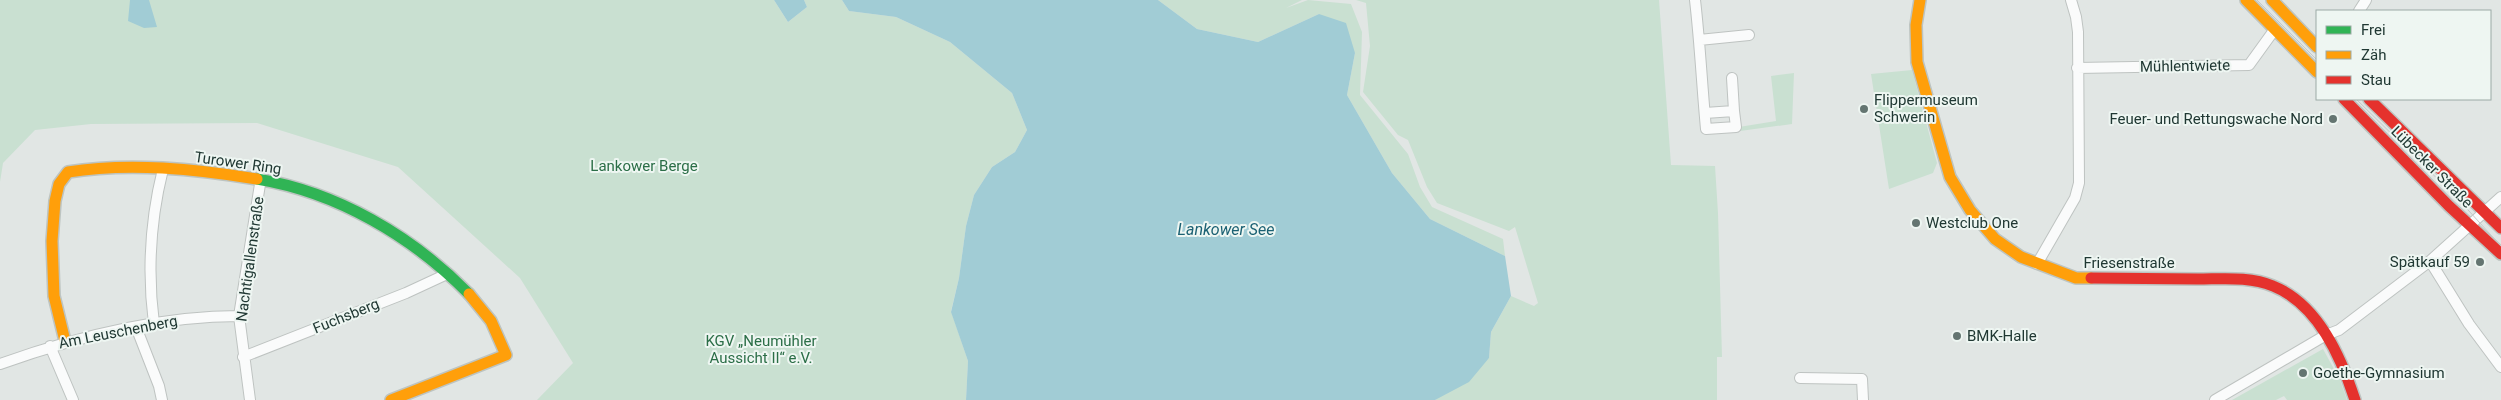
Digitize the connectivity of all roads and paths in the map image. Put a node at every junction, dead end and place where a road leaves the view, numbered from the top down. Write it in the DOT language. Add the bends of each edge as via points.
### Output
graph roads {
  1 [pos="1695,0"];
  2 [pos="1920,0"];
  3 [pos="2071,0"];
  4 [pos="2246,0"];
  5 [pos="2272,0"];
  6 [pos="2276,29"];
  7 [pos="1749,35"];
  8 [pos="1699,40"];
  9 [pos="2316,46"];
  10 [pos="2077,68"];
  11 [pos="2316,71"];
  12 [pos="1732,78"];
  13 [pos="2345,100"];
  14 [pos="2370,100"];
  15 [pos="1734,111"];
  16 [pos="1704,113"];
  17 [pos="163,169"];
  18 [pos="261,178"];
  19 [pos="2501,197"];
  20 [pos="2485,211"];
  21 [pos="2470,225"];
  22 [pos="2501,228"];
  23 [pos="2501,254"];
  24 [pos="2430,261"];
  25 [pos="2037,264"];
  26 [pos="447,274"];
  27 [pos="239,316"];
  28 [pos="154,324"];
  29 [pos="136,327"];
  30 [pos="2326,335"];
  31 [pos="65,341"];
  32 [pos="50,346"];
  33 [pos="243,357"];
  34 [pos="0,364"];
  35 [pos="2501,367"];
  36 [pos="1800,378"];
  37 [pos="73,400"];
  38 [pos="162,400"];
  39 [pos="250,400"];
  40 [pos="391,400"];
  41 [pos="1862,400"];
  42 [pos="2215,400"];
  43 [pos="2355,400"];
  1 -- 8 [label="street"];
  2 -- 25 [label="street, Friesenstraße" via="1916,25 1917,62 1950,177 1970,210 1995,239"];
  3 -- 10 [label="street" via="2076,17"];
  4 -- 6 [label="street"];
  5 -- 9 [label="street"];
  6 -- 10 [label="street, Mühlentwiete" via="2249,65"];
  6 -- 11 [label="street"];
  7 -- 8 [label="street"];
  8 -- 16 [label="street"];
  10 -- 25 [label="street" via="2078,184 2074,198"];
  12 -- 15 [label="street"];
  13 -- 21 [label="street, Lübecker Straße"];
  14 -- 20 [label="street, Lübecker Straße"];
  15 -- 16 [label="street"];
  15 -- 16 [label="street" via="1736,127 1706,129"];
  17 -- 18 [label="street, Turower Ring"];
  17 -- 28 [label="street" via="154,203 150,244 149,284"];
  17 -- 31 [label="street, Turower Ring" via="85,169 68,172 59,184 55,201 52,264 54,296"];
  18 -- 26 [label="street, Turower Ring" via="312,192 359,211 404,237"];
  18 -- 27 [label="street, Nachtigallenstraße"];
  19 -- 20 [label="street"];
  20 -- 21 [label="street"];
  20 -- 22 [label="street, Lübecker Straße"];
  21 -- 23 [label="street, Lübecker Straße"];
  21 -- 24 [label="street"];
  24 -- 30 [label="street" via="2339,330"];
  24 -- 35 [label="street" via="2469,324"];
  25 -- 30 [label="street, Friesenstraße" via="2076,278 2254,280 2279,288 2296,300"];
  26 -- 33 [label="street, Fuchsberg"];
  26 -- 40 [label="street, Turower Ring" via="485,311 506,355"];
  27 -- 28 [label="street, Am Leuschenberg" via="210,316"];
  27 -- 33 [label="street, Nachtigallenstraße"];
  28 -- 29 [label="street, Am Leuschenberg"];
  29 -- 31 [label="street, Am Leuschenberg"];
  29 -- 38 [label="street"];
  30 -- 42 [label="street"];
  30 -- 43 [label="street, Friesenstraße"];
  31 -- 32 [label="street, Am Leuschenberg"];
  32 -- 34 [label="street, Am Leuschenberg"];
  32 -- 37 [label="street"];
  33 -- 39 [label="street, Nachtigallenstraße"];
  36 -- 41 [label="street" via="1862,379"];
}
